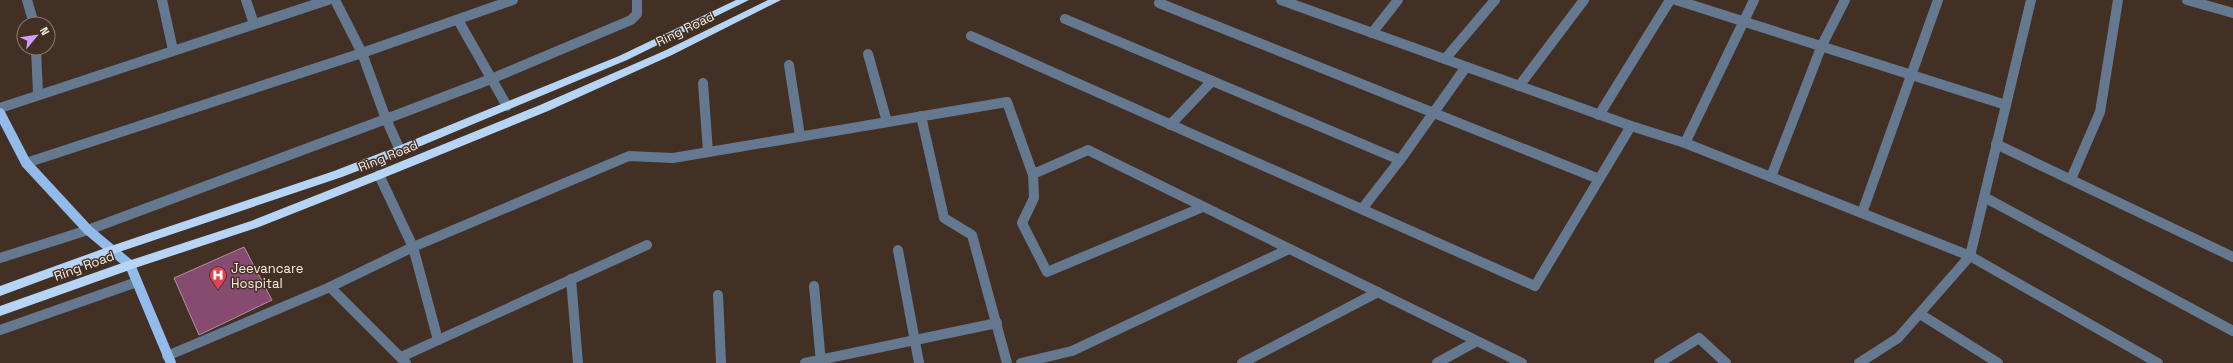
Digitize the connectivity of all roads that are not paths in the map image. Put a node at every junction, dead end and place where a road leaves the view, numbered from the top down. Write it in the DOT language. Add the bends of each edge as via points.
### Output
graph roads {
  1 [pos="27,0"];
  2 [pos="162,0"];
  3 [pos="246,0"];
  4 [pos="328,0"];
  5 [pos="335,0"];
  6 [pos="512,0"];
  7 [pos="637,0"];
  8 [pos="744,0"];
  9 [pos="776,0"];
  10 [pos="1281,0"];
  11 [pos="1398,0"];
  12 [pos="1495,0"];
  13 [pos="1584,0"];
  14 [pos="1670,0"];
  15 [pos="1676,0"];
  16 [pos="1754,0"];
  17 [pos="1845,0"];
  18 [pos="1938,0"];
  19 [pos="2031,0"];
  20 [pos="2118,0"];
  21 [pos="2186,0"];
  22 [pos="1159,3"];
  23 [pos="2233,13"];
  24 [pos="32,16"];
  25 [pos="1065,19"];
  26 [pos="458,20"];
  27 [pos="1744,20"];
  28 [pos="254,24"];
  29 [pos="1372,33"];
  30 [pos="971,36"];
  31 [pos="1822,45"];
  32 [pos="173,50"];
  33 [pos="362,53"];
  34 [pos="868,54"];
  35 [pos="36,56"];
  36 [pos="1445,59"];
  37 [pos="790,65"];
  38 [pos="1466,67"];
  39 [pos="1913,74"];
  40 [pos="491,79"];
  41 [pos="1212,81"];
  42 [pos="703,83"];
  43 [pos="1519,86"];
  44 [pos="38,94"];
  45 [pos="2006,105"];
  46 [pos="507,106"];
  47 [pos="0,108"];
  48 [pos="1435,112"];
  49 [pos="0,113"];
  50 [pos="1599,115"];
  51 [pos="921,116"];
  52 [pos="386,119"];
  53 [pos="887,122"];
  54 [pos="1170,125"];
  55 [pos="1631,126"];
  56 [pos="800,136"];
  57 [pos="1685,143"];
  58 [pos="1996,144"];
  59 [pos="400,150"];
  60 [pos="708,152"];
  61 [pos="1400,160"];
  62 [pos="26,163"];
  63 [pos="1034,172"];
  64 [pos="379,176"];
  65 [pos="1771,177"];
  66 [pos="1599,179"];
  67 [pos="2071,179"];
  68 [pos="1984,197"];
  69 [pos="1203,207"];
  70 [pos="1362,210"];
  71 [pos="1862,213"];
  72 [pos="88,230"];
  73 [pos="647,245"];
  74 [pos="413,247"];
  75 [pos="1289,249"];
  76 [pos="112,250"];
  77 [pos="898,250"];
  78 [pos="1970,256"];
  79 [pos="2233,257"];
  80 [pos="0,258"];
  81 [pos="130,265"];
  82 [pos="571,279"];
  83 [pos="136,282"];
  84 [pos="814,286"];
  85 [pos="330,287"];
  86 [pos="0,291"];
  87 [pos="1378,292"];
  88 [pos="718,295"];
  89 [pos="0,311"];
  90 [pos="1920,314"];
  91 [pos="997,323"];
  92 [pos="0,330"];
  93 [pos="2233,331"];
  94 [pos="915,339"];
  95 [pos="438,340"];
  96 [pos="1477,341"];
  97 [pos="169,359"];
  98 [pos="404,360"];
  99 [pos="821,361"];
  100 [pos="578,363"];
  101 [pos="720,363"];
  102 [pos="805,363"];
  103 [pos="919,363"];
  104 [pos="1007,363"];
  105 [pos="1021,363"];
  106 [pos="1242,363"];
  107 [pos="1437,363"];
  108 [pos="1522,363"];
  109 [pos="1659,363"];
  110 [pos="1726,363"];
  111 [pos="1859,363"];
  112 [pos="1998,363"];
  113 [pos="2158,363"];
  1 -- 24 [label="street"];
  2 -- 32 [label="street"];
  3 -- 28 [label="street"];
  4 -- 28 [label="street"];
  5 -- 33 [label="street"];
  6 -- 26 [label="street"];
  7 -- 40 [label="street" via="637,14 634,18"];
  8 -- 46 [label="highway, Ring Road" via="623,58"];
  9 -- 64 [label="highway, Ring Road" via="668,53 552,105"];
  10 -- 29 [label="street"];
  11 -- 29 [label="street"];
  12 -- 36 [label="street"];
  13 -- 43 [label="street"];
  14 -- 50 [label="street"];
  15 -- 27 [label="street"];
  16 -- 27 [label="street"];
  17 -- 31 [label="street"];
  18 -- 39 [label="street"];
  19 -- 45 [label="street"];
  20 -- 67 [label="street" via="2100,112"];
  21 -- 23 [label="street"];
  22 -- 48 [label="street"];
  25 -- 41 [label="street"];
  26 -- 33 [label="street"];
  26 -- 40 [label="street"];
  27 -- 31 [label="street"];
  27 -- 57 [label="street"];
  28 -- 32 [label="street"];
  29 -- 36 [label="street"];
  30 -- 54 [label="street"];
  31 -- 39 [label="street"];
  31 -- 65 [label="street"];
  32 -- 44 [label="street"];
  33 -- 52 [label="street"];
  33 -- 62 [label="street"];
  34 -- 53 [label="street"];
  35 -- 44 [label="street"];
  36 -- 38 [label="street"];
  37 -- 56 [label="street"];
  38 -- 43 [label="street"];
  38 -- 48 [label="street"];
  39 -- 45 [label="street"];
  39 -- 71 [label="street"];
  40 -- 46 [label="street"];
  40 -- 52 [label="street"];
  41 -- 54 [label="street"];
  41 -- 61 [label="street"];
  42 -- 60 [label="street"];
  43 -- 50 [label="street"];
  44 -- 47 [label="street"];
  45 -- 58 [label="street"];
  46 -- 59 [label="highway, Ring Road"];
  48 -- 61 [label="street"];
  48 -- 66 [label="street"];
  49 -- 62 [label="main road"];
  50 -- 55 [label="street"];
  51 -- 53 [label="street"];
  51 -- 63 [label="street" via="1007,102 1031,170"];
  51 -- 91 [label="street" via="944,218 972,235"];
  52 -- 59 [label="street"];
  52 -- 72 [label="street"];
  53 -- 56 [label="street"];
  54 -- 70 [label="street"];
  55 -- 57 [label="street"];
  55 -- 66 [label="street"];
  56 -- 60 [label="street"];
  57 -- 65 [label="street"];
  58 -- 67 [label="street"];
  58 -- 68 [label="street"];
  59 -- 76 [label="highway, Ring Road" via="338,174"];
  60 -- 74 [label="street" via="673,158 629,156"];
  61 -- 70 [label="street"];
  62 -- 72 [label="main road"];
  63 -- 69 [label="street" via="1088,150"];
  63 -- 69 [label="street" via="1034,198 1022,223 1047,272"];
  64 -- 74 [label="street"];
  64 -- 81 [label="highway, Ring Road" via="255,224"];
  65 -- 71 [label="street"];
  66 -- 70 [label="street" via="1535,286"];
  67 -- 79 [label="street"];
  68 -- 78 [label="street"];
  68 -- 93 [label="street"];
  69 -- 75 [label="street"];
  71 -- 78 [label="street"];
  72 -- 76 [label="main road"];
  72 -- 80 [label="street"];
  73 -- 82 [label="street"];
  74 -- 85 [label="street"];
  74 -- 95 [label="street"];
  75 -- 87 [label="street"];
  75 -- 105 [label="street" via="1072,351"];
  76 -- 81 [label="main road"];
  76 -- 86 [label="highway, Ring Road"];
  77 -- 94 [label="street"];
  78 -- 90 [label="street"];
  78 -- 113 [label="street"];
  81 -- 83 [label="main road"];
  81 -- 89 [label="highway, Ring Road"];
  82 -- 95 [label="street"];
  82 -- 100 [label="street"];
  83 -- 92 [label="street"];
  83 -- 97 [label="main road"];
  84 -- 99 [label="street"];
  85 -- 97 [label="street"];
  85 -- 98 [label="street"];
  87 -- 96 [label="street"];
  87 -- 106 [label="street"];
  88 -- 101 [label="street"];
  90 -- 111 [label="street" via="1898,338"];
  90 -- 112 [label="street"];
  91 -- 94 [label="street"];
  91 -- 104 [label="street"];
  94 -- 99 [label="street"];
  94 -- 103 [label="street"];
  95 -- 98 [label="street"];
  96 -- 107 [label="street"];
  96 -- 108 [label="street"];
  99 -- 102 [label="street"];
  109 -- 110 [label="street" via="1699,338"];
}
